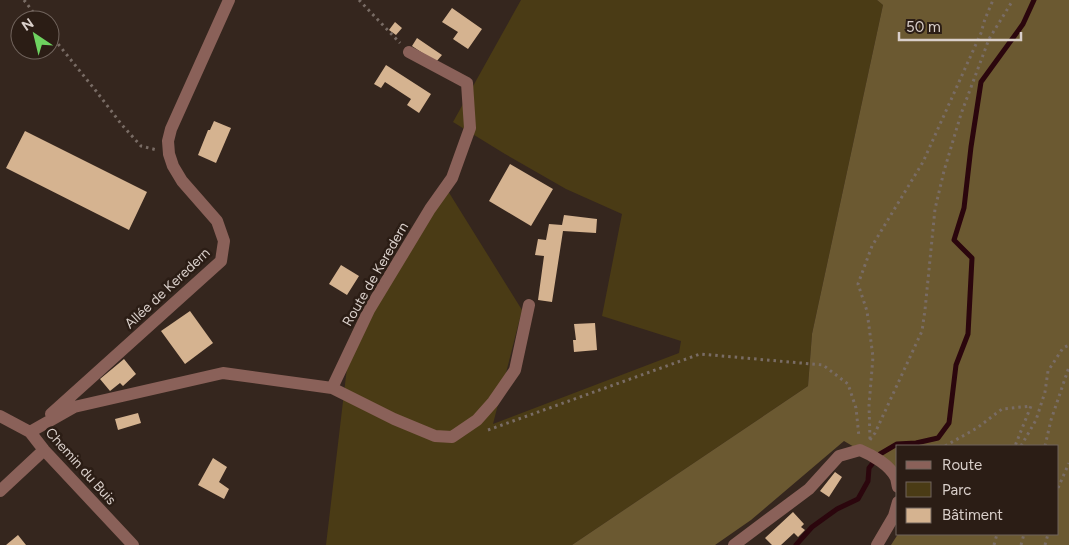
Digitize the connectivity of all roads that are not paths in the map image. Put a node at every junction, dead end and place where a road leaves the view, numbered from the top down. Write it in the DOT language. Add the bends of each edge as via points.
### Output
graph roads {
  1 [pos="229,0"];
  2 [pos="410,52"];
  3 [pos="529,305"];
  4 [pos="332,388"];
  5 [pos="0,416"];
  6 [pos="30,432"];
  7 [pos="44,450"];
  8 [pos="896,478"];
  9 [pos="0,491"];
  10 [pos="896,509"];
  11 [pos="133,545"];
  12 [pos="734,545"];
  13 [pos="877,545"];
  1 -- 6 [label="street, Allée de Keredern" via="168,141 173,166 182,181 217,221 224,241 221,261"];
  2 -- 4 [label="street, Route de Keredern" via="467,83 470,128 452,178 369,310"];
  3 -- 4 [label="street" via="515,370 493,402 476,420 452,437 435,436"];
  4 -- 6 [label="street" via="223,373 74,407"];
  5 -- 6 [label="street, Chemin du Buis"];
  6 -- 7 [label="street, Chemin du Buis"];
  7 -- 9 [label="street"];
  7 -- 11 [label="street, Chemin du Buis"];
  8 -- 12 [label="street" via="888,467 863,451 839,456 809,489"];
  10 -- 13 [label="street"];
}
